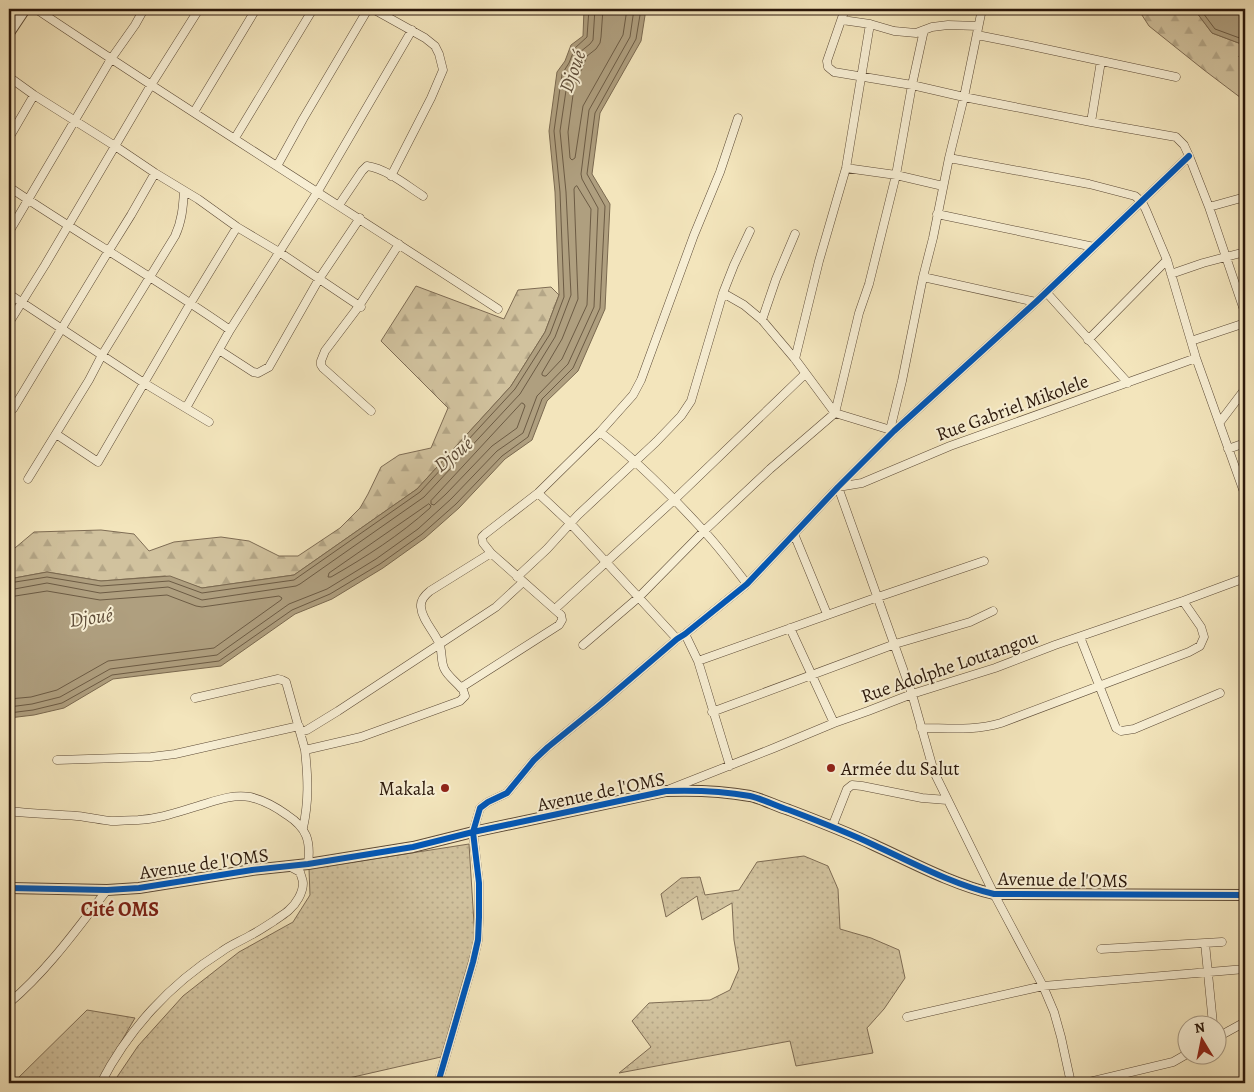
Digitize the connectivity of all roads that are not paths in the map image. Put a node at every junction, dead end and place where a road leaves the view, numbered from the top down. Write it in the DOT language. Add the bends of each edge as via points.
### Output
graph roads {
  1 [pos="25,9"];
  2 [pos="36,9"];
  3 [pos="144,9"];
  4 [pos="199,9"];
  5 [pos="256,9"];
  6 [pos="313,9"];
  7 [pos="368,9"];
  8 [pos="373,9"];
  9 [pos="845,9"];
  10 [pos="982,9"];
  11 [pos="842,20"];
  12 [pos="12,21"];
  13 [pos="870,24"];
  14 [pos="978,26"];
  15 [pos="412,30"];
  16 [pos="924,30"];
  17 [pos="9,33"];
  18 [pos="977,36"];
  19 [pos="111,59"];
  20 [pos="1101,61"];
  21 [pos="861,76"];
  22 [pos="9,77"];
  23 [pos="1176,77"];
  24 [pos="151,85"];
  25 [pos="912,85"];
  26 [pos="34,96"];
  27 [pos="964,98"];
  28 [pos="194,112"];
  29 [pos="738,118"];
  30 [pos="74,121"];
  31 [pos="1091,122"];
  32 [pos="9,138"];
  33 [pos="235,138"];
  34 [pos="116,146"];
  35 [pos="1189,156"];
  36 [pos="948,158"];
  37 [pos="277,166"];
  38 [pos="846,168"];
  39 [pos="155,173"];
  40 [pos="896,175"];
  41 [pos="391,176"];
  42 [pos="943,186"];
  43 [pos="9,187"];
  44 [pos="184,191"];
  45 [pos="318,191"];
  46 [pos="423,196"];
  47 [pos="1245,197"];
  48 [pos="28,200"];
  49 [pos="1142,202"];
  50 [pos="338,204"];
  51 [pos="1209,207"];
  52 [pos="937,214"];
  53 [pos="360,218"];
  54 [pos="68,226"];
  55 [pos="238,227"];
  56 [pos="750,231"];
  57 [pos="9,232"];
  58 [pos="795,234"];
  59 [pos="399,244"];
  60 [pos="1094,247"];
  61 [pos="108,252"];
  62 [pos="279,252"];
  63 [pos="1245,252"];
  64 [pos="1226,258"];
  65 [pos="1166,260"];
  66 [pos="1171,274"];
  67 [pos="150,277"];
  68 [pos="923,277"];
  69 [pos="319,280"];
  70 [pos="1046,292"];
  71 [pos="723,293"];
  72 [pos="9,294"];
  73 [pos="21,302"];
  74 [pos="1036,302"];
  75 [pos="190,304"];
  76 [pos="360,307"];
  77 [pos="498,309"];
  78 [pos="1245,313"];
  79 [pos="762,320"];
  80 [pos="9,323"];
  81 [pos="1245,323"];
  82 [pos="62,328"];
  83 [pos="230,330"];
  84 [pos="1088,340"];
  85 [pos="1191,340"];
  86 [pos="219,350"];
  87 [pos="102,355"];
  88 [pos="1196,358"];
  89 [pos="795,360"];
  90 [pos="805,374"];
  91 [pos="1128,383"];
  92 [pos="144,384"];
  93 [pos="1245,389"];
  94 [pos="186,408"];
  95 [pos="13,409"];
  96 [pos="371,411"];
  97 [pos="835,413"];
  98 [pos="210,422"];
  99 [pos="1220,422"];
  100 [pos="892,430"];
  101 [pos="600,432"];
  102 [pos="56,434"];
  103 [pos="1245,443"];
  104 [pos="1228,450"];
  105 [pos="635,461"];
  106 [pos="28,479"];
  107 [pos="838,487"];
  108 [pos="538,493"];
  109 [pos="1245,495"];
  110 [pos="674,500"];
  111 [pos="570,523"];
  112 [pos="704,531"];
  113 [pos="794,534"];
  114 [pos="491,552"];
  115 [pos="606,562"];
  116 [pos="984,562"];
  117 [pos="1245,578"];
  118 [pos="520,579"];
  119 [pos="747,584"];
  120 [pos="878,596"];
  121 [pos="639,597"];
  122 [pos="1184,601"];
  123 [pos="555,609"];
  124 [pos="993,611"];
  125 [pos="827,614"];
  126 [pos="790,628"];
  127 [pos="685,634"];
  128 [pos="1080,637"];
  129 [pos="677,639"];
  130 [pos="440,644"];
  131 [pos="895,644"];
  132 [pos="583,645"];
  133 [pos="698,661"];
  134 [pos="812,676"];
  135 [pos="462,687"];
  136 [pos="1099,687"];
  137 [pos="1220,693"];
  138 [pos="912,694"];
  139 [pos="194,698"];
  140 [pos="712,712"];
  141 [pos="834,723"];
  142 [pos="922,728"];
  143 [pos="300,729"];
  144 [pos="306,750"];
  145 [pos="57,760"];
  146 [pos="730,766"];
  147 [pos="666,791"];
  148 [pos="947,800"];
  149 [pos="9,811"];
  150 [pos="832,827"];
  151 [pos="303,828"];
  152 [pos="473,832"];
  153 [pos="308,864"];
  154 [pos="289,866"];
  155 [pos="9,888"];
  156 [pos="107,890"];
  157 [pos="994,894"];
  158 [pos="1245,895"];
  159 [pos="1222,942"];
  160 [pos="1205,943"];
  161 [pos="1101,949"];
  162 [pos="1245,968"];
  163 [pos="1207,971"];
  164 [pos="1043,986"];
  165 [pos="9,1003"];
  166 [pos="1212,1014"];
  167 [pos="907,1017"];
  168 [pos="1245,1022"];
  169 [pos="1226,1032"];
  170 [pos="1176,1060"];
  171 [pos="101,1083"];
  172 [pos="438,1083"];
  173 [pos="1071,1083"];
  174 [pos="1085,1083"];
  1 -- 12 [label="street"];
  2 -- 19 [label="street"];
  3 -- 19 [label="street"];
  4 -- 24 [label="street"];
  5 -- 28 [label="street"];
  6 -- 33 [label="street"];
  7 -- 37 [label="street"];
  8 -- 15 [label="street"];
  9 -- 11 [label="street"];
  10 -- 14 [label="street"];
  11 -- 13 [label="street"];
  11 -- 21 [label="street" via="827,61 828,67 834,72"];
  12 -- 17 [label="street"];
  13 -- 16 [label="street" via="894,31 916,33"];
  13 -- 21 [label="street"];
  14 -- 16 [label="street" via="948,25"];
  14 -- 18 [label="street"];
  15 -- 41 [label="street" via="435,46 443,70"];
  15 -- 45 [label="street"];
  16 -- 25 [label="street"];
  18 -- 20 [label="street"];
  18 -- 27 [label="street"];
  19 -- 24 [label="street"];
  19 -- 30 [label="street"];
  20 -- 23 [label="street"];
  20 -- 31 [label="street"];
  21 -- 25 [label="street"];
  21 -- 38 [label="street"];
  22 -- 26 [label="street"];
  24 -- 28 [label="street"];
  24 -- 34 [label="street"];
  25 -- 27 [label="street"];
  25 -- 40 [label="street"];
  26 -- 30 [label="street"];
  26 -- 32 [label="street"];
  27 -- 31 [label="street"];
  27 -- 36 [label="street"];
  28 -- 33 [label="street"];
  29 -- 101 [label="street" via="641,380 633,395"];
  30 -- 34 [label="street"];
  30 -- 48 [label="street"];
  31 -- 35 [label="street" via="1176,137"];
  33 -- 37 [label="street"];
  34 -- 39 [label="street"];
  34 -- 54 [label="street"];
  35 -- 49 [label="street"];
  35 -- 51 [label="street"];
  36 -- 42 [label="street"];
  36 -- 49 [label="street" via="1089,184 1135,196"];
  37 -- 45 [label="street"];
  38 -- 40 [label="street"];
  38 -- 89 [label="street"];
  39 -- 44 [label="street"];
  39 -- 61 [label="street"];
  40 -- 42 [label="street"];
  40 -- 97 [label="street"];
  41 -- 46 [label="street"];
  41 -- 50 [label="street" via="367,166"];
  42 -- 52 [label="street"];
  43 -- 48 [label="street"];
  44 -- 55 [label="street"];
  44 -- 67 [label="street" via="180,226"];
  45 -- 50 [label="street"];
  45 -- 62 [label="street"];
  47 -- 51 [label="street"];
  48 -- 54 [label="street"];
  48 -- 57 [label="street"];
  49 -- 60 [label="street"];
  49 -- 65 [label="street"];
  50 -- 53 [label="street"];
  51 -- 64 [label="street"];
  52 -- 60 [label="street"];
  52 -- 68 [label="street"];
  53 -- 59 [label="street"];
  53 -- 69 [label="street"];
  54 -- 61 [label="street"];
  54 -- 73 [label="street"];
  55 -- 62 [label="street"];
  55 -- 75 [label="street"];
  56 -- 71 [label="street"];
  58 -- 79 [label="street"];
  59 -- 76 [label="street"];
  59 -- 77 [label="street"];
  60 -- 70 [label="street"];
  61 -- 67 [label="street"];
  61 -- 82 [label="street"];
  62 -- 69 [label="street"];
  62 -- 83 [label="street"];
  63 -- 64 [label="street"];
  64 -- 66 [label="street"];
  64 -- 78 [label="street"];
  65 -- 66 [label="street"];
  65 -- 84 [label="street"];
  66 -- 85 [label="street"];
  67 -- 75 [label="street"];
  67 -- 87 [label="street"];
  68 -- 74 [label="street"];
  68 -- 100 [label="street"];
  69 -- 76 [label="street"];
  69 -- 86 [label="street" via="263,371 253,372"];
  70 -- 74 [label="street"];
  70 -- 84 [label="street"];
  71 -- 79 [label="street"];
  71 -- 105 [label="street" via="691,401 681,416"];
  72 -- 73 [label="street"];
  73 -- 80 [label="street"];
  73 -- 82 [label="street"];
  74 -- 100 [label="street"];
  75 -- 83 [label="street"];
  75 -- 92 [label="street"];
  76 -- 96 [label="street" via="325,351 321,365"];
  79 -- 89 [label="street"];
  81 -- 85 [label="street"];
  82 -- 87 [label="street"];
  82 -- 95 [label="street"];
  83 -- 86 [label="street"];
  84 -- 91 [label="street"];
  85 -- 88 [label="street"];
  86 -- 94 [label="street"];
  87 -- 92 [label="street"];
  87 -- 102 [label="street"];
  88 -- 91 [label="street, Rue Gabriel Mikolele"];
  88 -- 99 [label="street"];
  89 -- 90 [label="street"];
  90 -- 97 [label="street"];
  90 -- 110 [label="street"];
  91 -- 107 [label="street, Rue Gabriel Mikolele" via="950,446 862,483"];
  92 -- 94 [label="street"];
  92 -- 102 [label="street" via="98,462"];
  93 -- 99 [label="street"];
  94 -- 98 [label="street"];
  97 -- 100 [label="street"];
  97 -- 112 [label="street"];
  99 -- 104 [label="street"];
  100 -- 107 [label="street"];
  101 -- 105 [label="street"];
  101 -- 108 [label="street"];
  102 -- 106 [label="street"];
  103 -- 104 [label="street"];
  104 -- 109 [label="street"];
  105 -- 110 [label="street"];
  105 -- 111 [label="street"];
  107 -- 113 [label="street"];
  107 -- 120 [label="street"];
  108 -- 111 [label="street"];
  108 -- 114 [label="street" via="485,534 483,543"];
  110 -- 112 [label="street"];
  110 -- 115 [label="street"];
  111 -- 115 [label="street"];
  111 -- 118 [label="street"];
  112 -- 119 [label="street"];
  112 -- 121 [label="street"];
  113 -- 119 [label="street"];
  113 -- 125 [label="street"];
  114 -- 118 [label="street"];
  114 -- 130 [label="street" via="424,596 421,602 423,615"];
  115 -- 121 [label="street"];
  115 -- 123 [label="street"];
  116 -- 120 [label="street"];
  117 -- 122 [label="street, Rue Adolphe Loutangou"];
  118 -- 123 [label="street"];
  118 -- 130 [label="street" via="496,608"];
  119 -- 127 [label="street"];
  120 -- 125 [label="street"];
  120 -- 131 [label="street"];
  121 -- 129 [label="street"];
  121 -- 132 [label="street"];
  122 -- 128 [label="street, Rue Adolphe Loutangou"];
  122 -- 136 [label="street" via="1201,627 1204,637 1200,646"];
  123 -- 135 [label="street" via="562,617 558,625"];
  124 -- 131 [label="street" via="955,627"];
  125 -- 126 [label="street"];
  126 -- 133 [label="street"];
  126 -- 134 [label="street"];
  127 -- 129 [label="street"];
  127 -- 133 [label="street"];
  128 -- 136 [label="street"];
  128 -- 138 [label="street, Rue Adolphe Loutangou"];
  129 -- 152 [label="street" via="548,747 506,793 480,808"];
  130 -- 135 [label="street" via="445,670"];
  130 -- 143 [label="street" via="338,712 307,730"];
  131 -- 134 [label="street"];
  131 -- 138 [label="street"];
  133 -- 140 [label="street"];
  134 -- 140 [label="street"];
  134 -- 141 [label="street"];
  135 -- 144 [label="street" via="464,696 460,701 361,737"];
  136 -- 137 [label="street" via="1116,728 1121,731 1134,729"];
  136 -- 142 [label="street" via="987,727"];
  138 -- 141 [label="street, Rue Adolphe Loutangou"];
  138 -- 142 [label="street"];
  139 -- 143 [label="street" via="282,680 286,682"];
  140 -- 146 [label="street"];
  141 -- 146 [label="street, Rue Adolphe Loutangou"];
  142 -- 148 [label="street" via="934,772"];
  143 -- 144 [label="street"];
  143 -- 145 [label="street" via="174,754"];
  144 -- 151 [label="street" via="308,793"];
  146 -- 147 [label="street, Rue Adolphe Loutangou"];
  147 -- 150 [label="street, Avenue de l'OMS" via="720,791 752,797"];
  147 -- 152 [label="street, Avenue de l'OMS"];
  148 -- 150 [label="street" via="852,786 847,789"];
  148 -- 157 [label="street"];
  149 -- 151 [label="street" via="113,821 140,820 232,796 263,801"];
  150 -- 157 [label="street, Avenue de l'OMS" via="969,887"];
  151 -- 153 [label="street" via="308,843"];
  152 -- 153 [label="street, Avenue de l'OMS" via="413,847"];
  152 -- 172 [label="street" via="480,917 478,940"];
  153 -- 154 [label="street, Avenue de l'OMS"];
  154 -- 156 [label="street, Avenue de l'OMS"];
  154 -- 171 [label="street" via="300,872 303,883 296,902 250,936 221,951 170,992 128,1039"];
  155 -- 156 [label="street, Avenue de l'OMS"];
  156 -- 165 [label="street" via="67,942"];
  157 -- 158 [label="street, Avenue de l'OMS"];
  157 -- 164 [label="street"];
  159 -- 160 [label="street"];
  160 -- 161 [label="street"];
  160 -- 163 [label="street"];
  162 -- 163 [label="street"];
  163 -- 164 [label="street"];
  163 -- 166 [label="street"];
  164 -- 167 [label="street"];
  164 -- 173 [label="street" via="1054,1012"];
  168 -- 169 [label="street"];
  170 -- 174 [label="street"];
}
